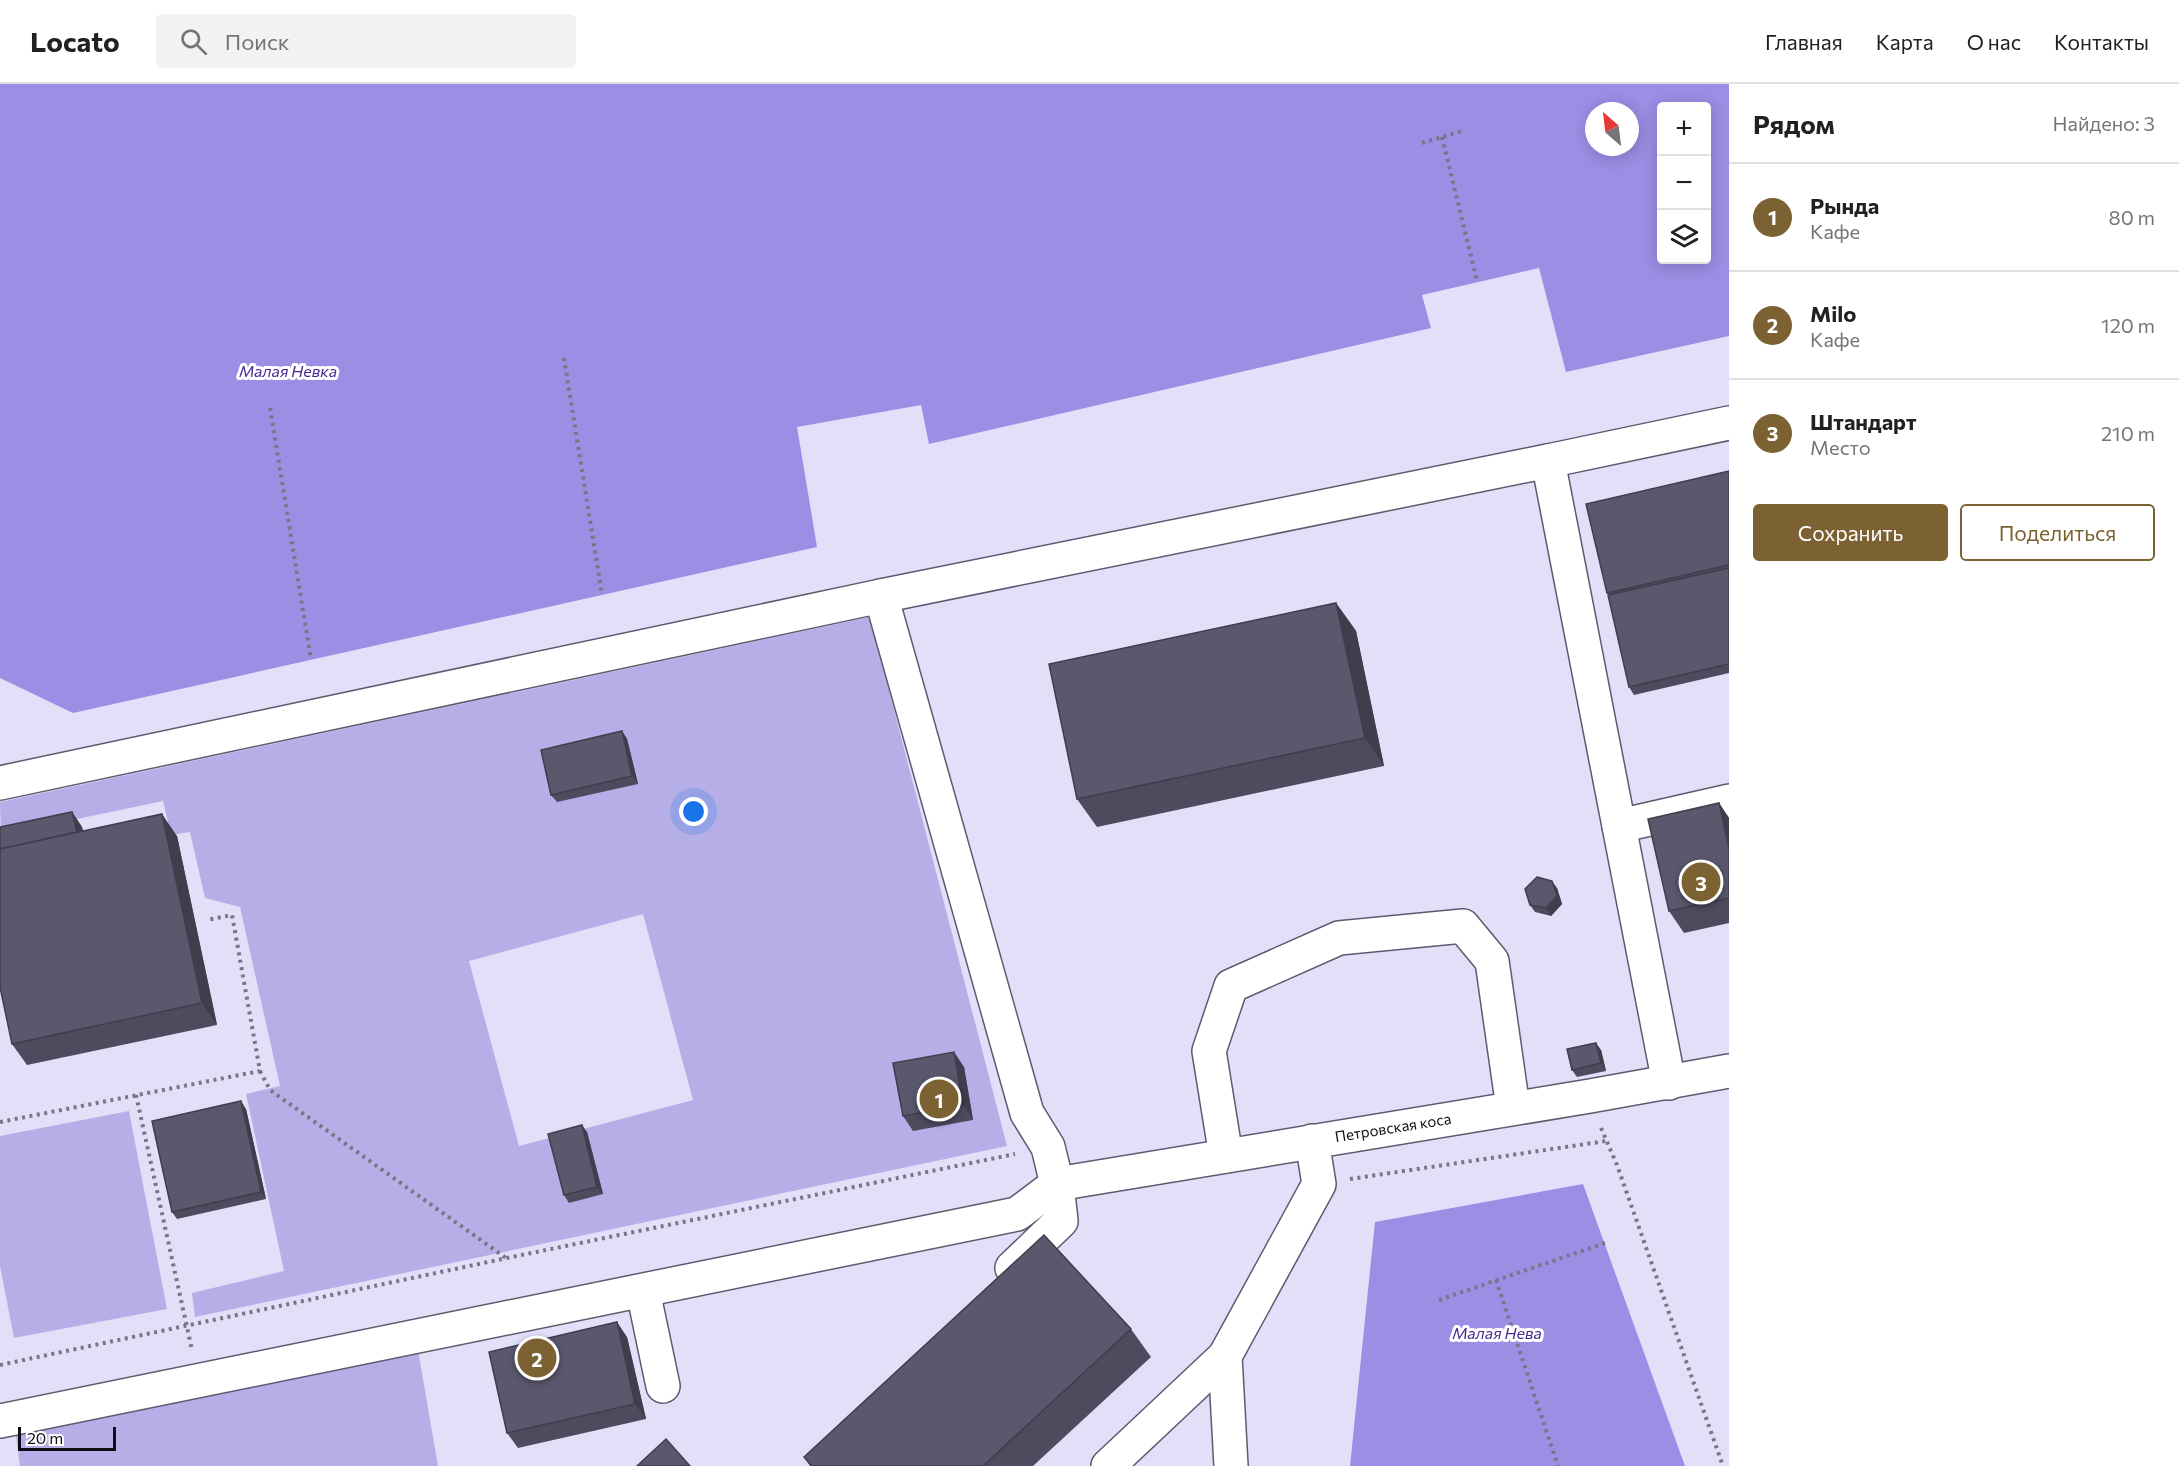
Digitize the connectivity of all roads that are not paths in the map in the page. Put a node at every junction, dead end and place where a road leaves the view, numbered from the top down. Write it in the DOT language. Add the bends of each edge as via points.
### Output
graph roads {
  1 [pos="1729,423"];
  2 [pos="1548,461"];
  3 [pos="881,596"];
  4 [pos="0,783"];
  5 [pos="1729,801"];
  6 [pos="1619,826"];
  7 [pos="1729,1071"];
  8 [pos="1669,1083"];
  9 [pos="1513,1108"];
  10 [pos="1312,1141"];
  11 [pos="1226,1156"];
  12 [pos="1057,1184"];
  13 [pos="993,1286"];
  14 [pos="643,1291"];
  15 [pos="1225,1356"];
  16 [pos="663,1386"];
  17 [pos="0,1421"];
  18 [pos="1108,1466"];
  19 [pos="1231,1466"];
  1 -- 2 [label="lane"];
  2 -- 3 [label="lane"];
  2 -- 6 [label="lane"];
  3 -- 4 [label="lane"];
  3 -- 12 [label="lane" via="1028,1113 1048,1147"];
  5 -- 6 [label="lane"];
  6 -- 8 [label="lane"];
  7 -- 8 [label="lane, Петровская коса"];
  8 -- 9 [label="lane, Петровская коса"];
  9 -- 10 [label="lane, Петровская коса"];
  9 -- 11 [label="lane" via="1492,961 1463,926 1339,938 1231,986 1209,1051"];
  10 -- 11 [label="lane, Петровская коса"];
  10 -- 15 [label="lane" via="1319,1184"];
  11 -- 12 [label="lane, Петровская коса"];
  12 -- 13 [label="lane" via="1061,1221"];
  12 -- 14 [label="lane" via="1017,1214"];
  14 -- 16 [label="lane"];
  14 -- 17 [label="lane"];
  15 -- 18 [label="lane"];
  15 -- 19 [label="lane"];
}
